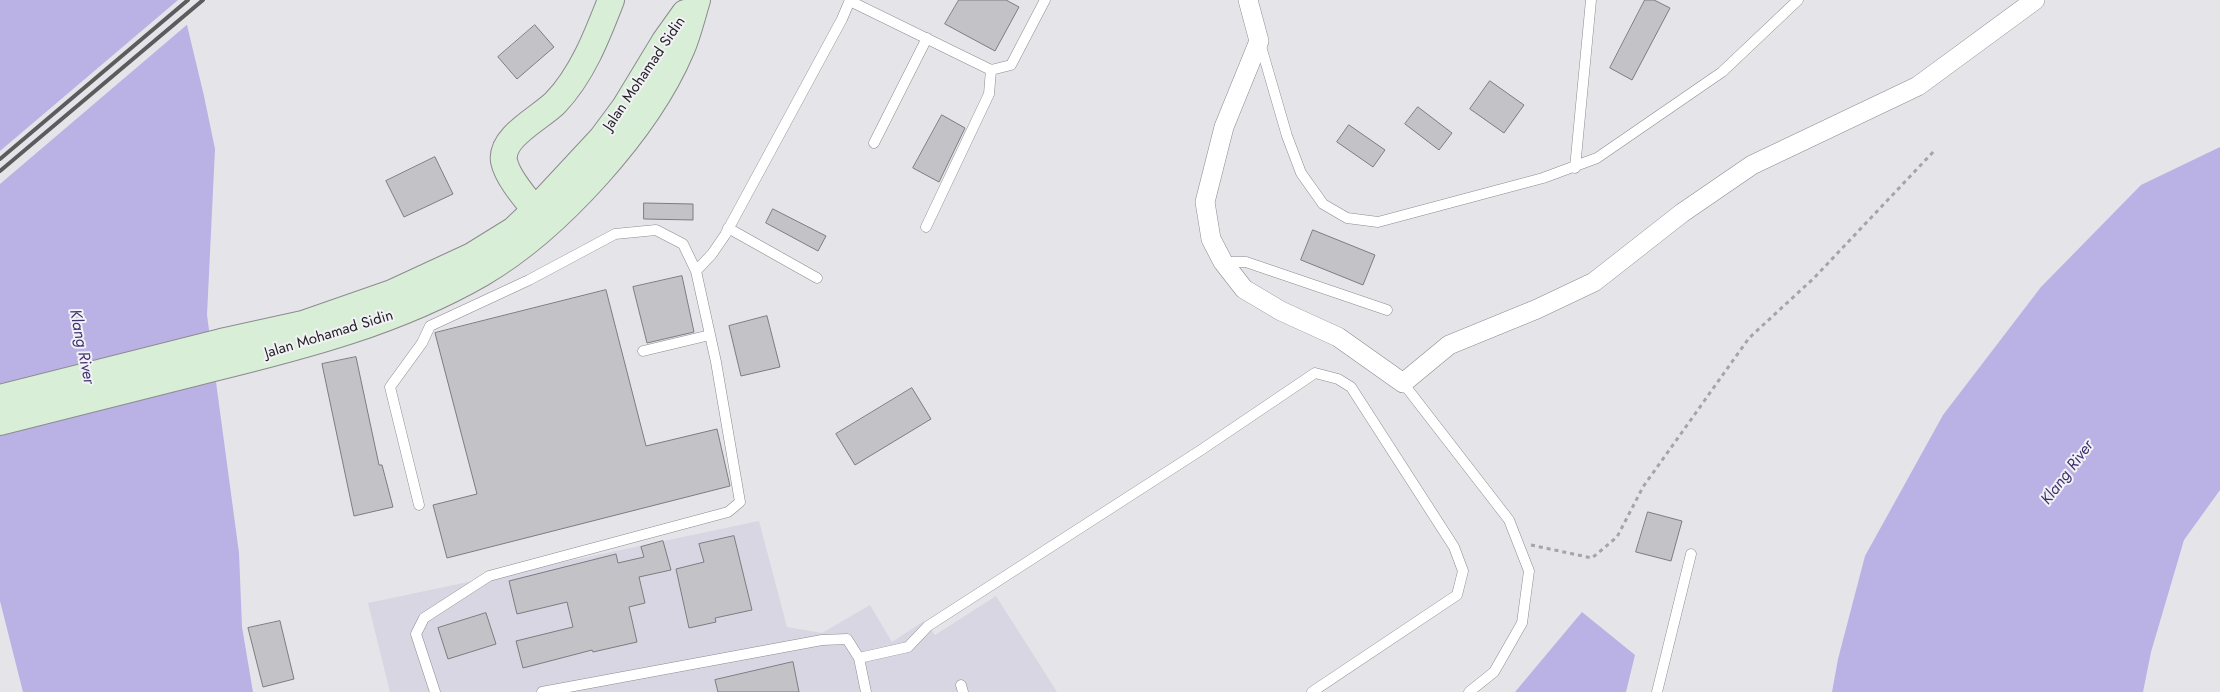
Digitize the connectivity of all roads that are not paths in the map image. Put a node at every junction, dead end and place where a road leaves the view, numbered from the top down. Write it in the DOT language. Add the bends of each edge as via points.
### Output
graph roads {
  1 [pos="611,0"];
  2 [pos="696,0"];
  3 [pos="850,0"];
  4 [pos="1045,0"];
  5 [pos="1248,0"];
  6 [pos="1591,0"];
  7 [pos="1798,0"];
  8 [pos="2035,0"];
  9 [pos="927,38"];
  10 [pos="1260,41"];
  11 [pos="991,70"];
  12 [pos="874,143"];
  13 [pos="1575,168"];
  14 [pos="541,217"];
  15 [pos="926,227"];
  16 [pos="728,228"];
  17 [pos="1222,262"];
  18 [pos="696,271"];
  19 [pos="817,278"];
  20 [pos="1387,310"];
  21 [pos="361,316"];
  22 [pos="710,335"];
  23 [pos="643,351"];
  24 [pos="1404,383"];
  25 [pos="0,398"];
  26 [pos="0,422"];
  27 [pos="419,505"];
  28 [pos="1692,554"];
  29 [pos="858,658"];
  30 [pos="435,692"];
  31 [pos="542,692"];
  32 [pos="866,692"];
  33 [pos="1312,692"];
  34 [pos="1469,692"];
  35 [pos="1657,692"];
  1 -- 14 [label="main road" via="575,77 555,103 510,140 505,150 504,160 511,178"];
  2 -- 14 [label="main road, Jalan Mohamad Sidin" via="665,41 644,78 602,138"];
  3 -- 9 [label="lane"];
  3 -- 16 [label="lane"];
  4 -- 11 [label="lane" via="1012,65"];
  5 -- 10 [label="street"];
  6 -- 13 [label="lane"];
  7 -- 13 [label="lane" via="1722,72 1598,158"];
  8 -- 24 [label="street" via="1918,86 1752,165 1682,212 1594,282 1537,309 1448,344"];
  9 -- 11 [label="lane"];
  9 -- 12 [label="lane"];
  10 -- 13 [label="lane" via="1301,174 1323,204 1347,218 1378,222"];
  10 -- 17 [label="street" via="1224,126 1205,202 1211,238"];
  11 -- 15 [label="lane" via="990,94"];
  14 -- 21 [label="main road, Jalan Mohamad Sidin" via="524,244 483,272 435,297"];
  16 -- 18 [label="lane" via="712,254"];
  16 -- 19 [label="lane"];
  17 -- 20 [label="lane" via="1246,262"];
  17 -- 24 [label="street" via="1244,289 1281,312 1338,337"];
  18 -- 22 [label="lane"];
  18 -- 27 [label="lane" via="683,244 656,230 615,234 529,280 430,326 422,343 390,387"];
  21 -- 25 [label="main road, Jalan Mohamad Sidin" via="302,324 221,342"];
  21 -- 26 [label="main road, Jalan Mohamad Sidin" via="309,344"];
  22 -- 23 [label="lane"];
  22 -- 30 [label="lane" via="740,502 728,512 489,576 424,618 416,634"];
  24 -- 34 [label="lane" via="1509,520 1529,570 1522,622 1494,672"];
  28 -- 35 [label="lane"];
  29 -- 31 [label="lane" via="847,638 822,640"];
  29 -- 32 [label="lane"];
  29 -- 33 [label="lane" via="908,647 928,626 1315,373 1338,379 1351,387 1454,547 1463,572 1457,595"];
}
